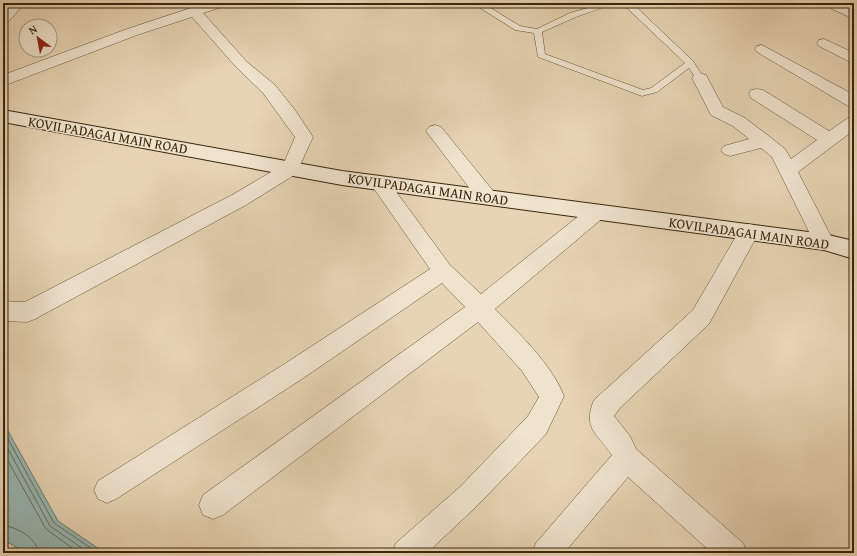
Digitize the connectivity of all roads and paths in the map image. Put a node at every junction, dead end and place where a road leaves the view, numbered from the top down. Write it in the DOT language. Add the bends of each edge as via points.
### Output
graph roads {
  1 [pos="18,3"];
  2 [pos="220,3"];
  3 [pos="613,3"];
  4 [pos="620,3"];
  5 [pos="836,3"];
  6 [pos="481,6"];
  7 [pos="194,12"];
  8 [pos="854,15"];
  9 [pos="3,19"];
  10 [pos="538,31"];
  11 [pos="824,43"];
  12 [pos="762,49"];
  13 [pos="854,59"];
  14 [pos="690,63"];
  15 [pos="700,78"];
  16 [pos="3,81"];
  17 [pos="756,94"];
  18 [pos="854,102"];
  19 [pos="3,116"];
  20 [pos="854,122"];
  21 [pos="435,131"];
  22 [pos="764,140"];
  23 [pos="830,140"];
  24 [pos="730,150"];
  25 [pos="290,169"];
  26 [pos="788,170"];
  27 [pos="379,183"];
  28 [pos="487,197"];
  29 [pos="597,212"];
  30 [pos="749,232"];
  31 [pos="824,242"];
  32 [pos="854,250"];
  33 [pos="443,271"];
  34 [pos="480,308"];
  35 [pos="4,312"];
  36 [pos="628,458"];
  37 [pos="107,490"];
  38 [pos="213,505"];
  39 [pos="406,553"];
  40 [pos="546,553"];
  41 [pos="734,553"];
  1 -- 9 [label="street"];
  2 -- 7 [label="street"];
  3 -- 10 [label="lane" via="573,15"];
  4 -- 14 [label="lane" via="630,6"];
  5 -- 8 [label="street"];
  6 -- 10 [label="lane" via="518,28"];
  7 -- 16 [label="street" via="132,32"];
  7 -- 25 [label="street" via="242,65 269,89 304,138"];
  10 -- 14 [label="lane" via="541,55 642,93 654,90"];
  11 -- 13 [label="street"];
  12 -- 18 [label="street"];
  14 -- 15 [label="lane"];
  15 -- 22 [label="street" via="717,111 739,122"];
  17 -- 23 [label="street"];
  19 -- 25 [label="main road, KOVILPADAGAI MAIN ROAD"];
  20 -- 23 [label="street"];
  21 -- 28 [label="street"];
  22 -- 24 [label="street"];
  22 -- 26 [label="street" via="779,152"];
  23 -- 26 [label="street"];
  25 -- 27 [label="main road, KOVILPADAGAI MAIN ROAD"];
  25 -- 35 [label="street" via="239,200 27,312"];
  26 -- 31 [label="street"];
  27 -- 28 [label="main road, KOVILPADAGAI MAIN ROAD"];
  27 -- 33 [label="street"];
  28 -- 29 [label="main road, KOVILPADAGAI MAIN ROAD"];
  29 -- 30 [label="main road, KOVILPADAGAI MAIN ROAD"];
  29 -- 34 [label="street"];
  30 -- 31 [label="main road, KOVILPADAGAI MAIN ROAD"];
  30 -- 36 [label="street" via="701,317 603,409 603,422"];
  31 -- 32 [label="main road, KOVILPADAGAI MAIN ROAD"];
  33 -- 34 [label="street"];
  33 -- 37 [label="street"];
  34 -- 38 [label="street"];
  34 -- 39 [label="street" via="530,363 552,396 538,425 470,494"];
  36 -- 40 [label="street"];
  36 -- 41 [label="street"];
}
